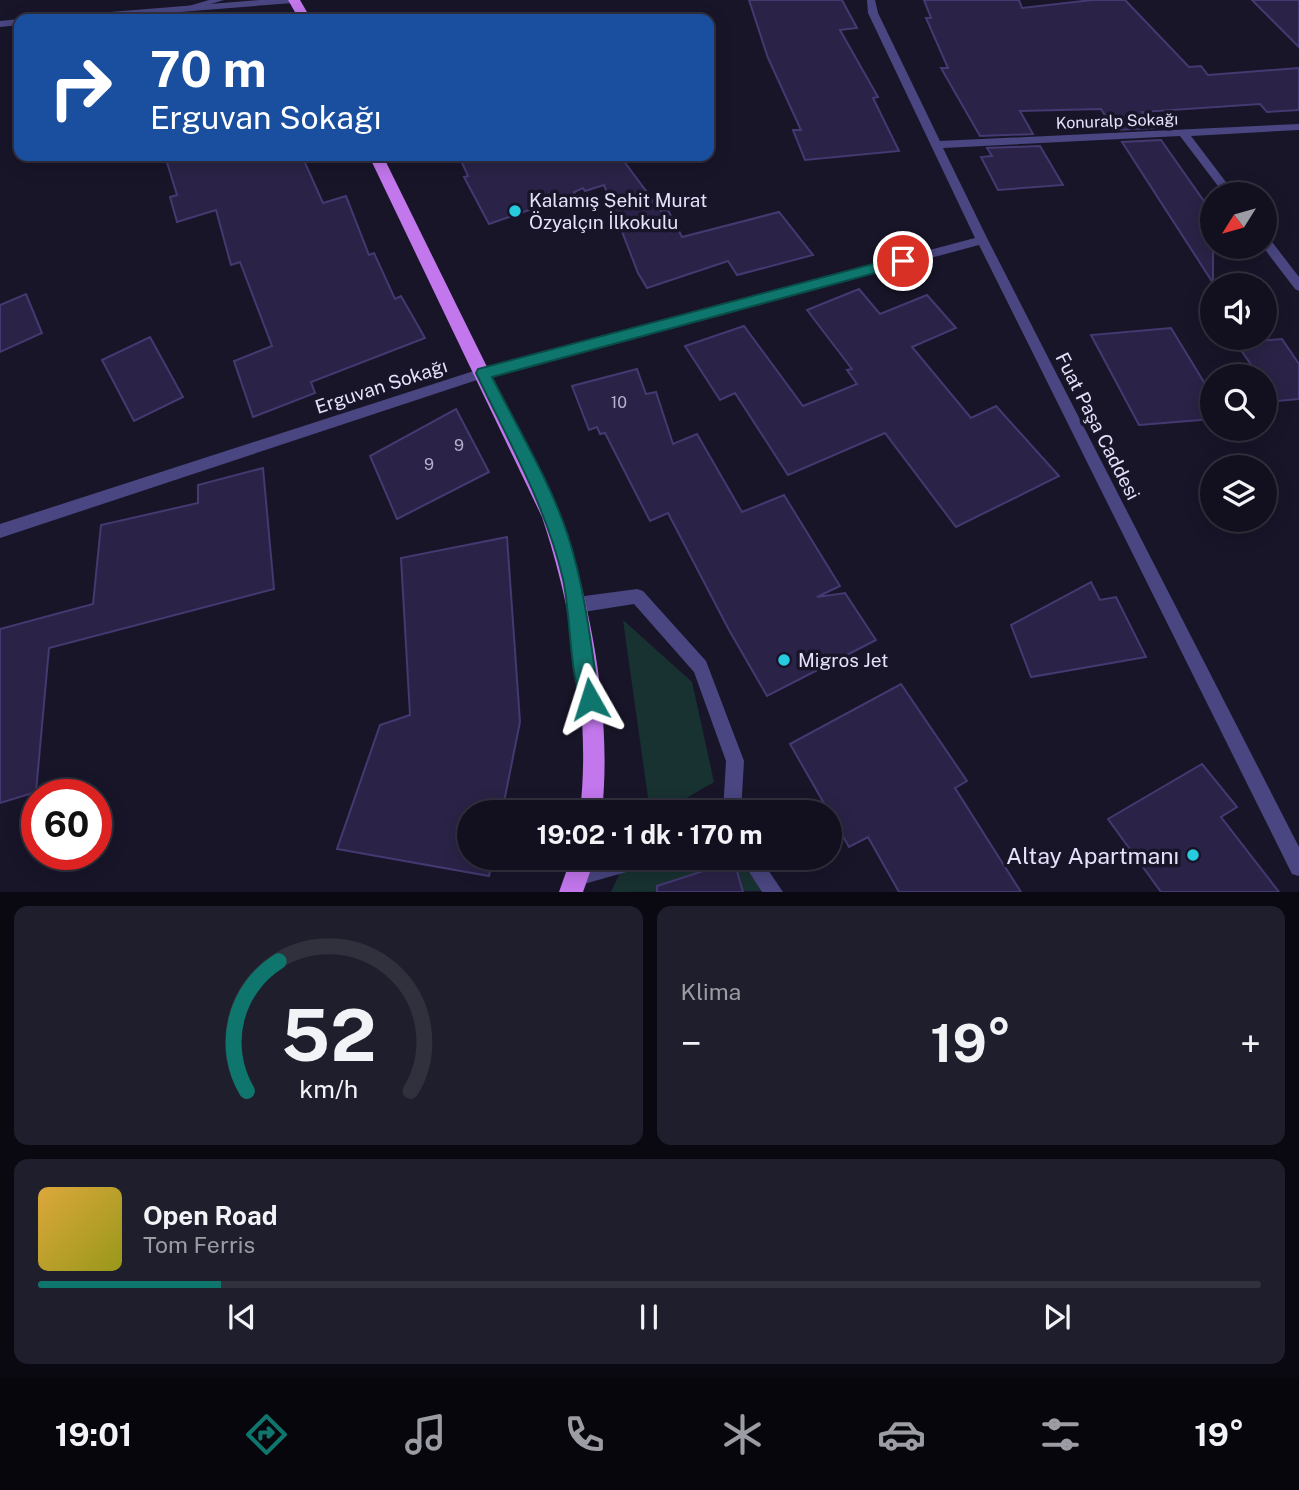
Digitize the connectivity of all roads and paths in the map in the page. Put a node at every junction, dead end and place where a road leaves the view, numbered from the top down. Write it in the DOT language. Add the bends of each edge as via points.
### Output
graph roads {
  1 [pos="220,0"];
  2 [pos="294,0"];
  3 [pos="871,0"];
  4 [pos="174,11"];
  5 [pos="131,14"];
  6 [pos="1299,127"];
  7 [pos="1184,134"];
  8 [pos="936,145"];
  9 [pos="378,161"];
  10 [pos="1221,182"];
  11 [pos="982,240"];
  12 [pos="1278,258"];
  13 [pos="1299,286"];
  14 [pos="483,373"];
  15 [pos="0,531"];
  16 [pos="577,605"];
  17 [pos="593,800"];
  18 [pos="733,800"];
  19 [pos="1299,867"];
  20 [pos="597,870"];
  21 [pos="758,870"];
  22 [pos="577,875"];
  23 [pos="774,891"];
  1 -- 4 [label="street"];
  2 -- 4 [label="street"];
  3 -- 8 [label="street, Fuat Paşa Caddesi"];
  4 -- 5 [label="street"];
  6 -- 7 [label="street, Konuralp Sokağı"];
  7 -- 8 [label="street, Konuralp Sokağı"];
  7 -- 10 [label="street"];
  8 -- 11 [label="street, Fuat Paşa Caddesi"];
  9 -- 14 [label="main road"];
  11 -- 14 [label="street, Erguvan Sokağı"];
  11 -- 19 [label="street, Fuat Paşa Caddesi"];
  12 -- 13 [label="street"];
  14 -- 15 [label="street, Erguvan Sokağı"];
  14 -- 16 [label="main road" via="551,514"];
  16 -- 17 [label="main road" via="592,721"];
  16 -- 18 [label="street" via="637,596 700,667 735,761"];
  20 -- 22 [label="street"];
  21 -- 23 [label="street"];
}
